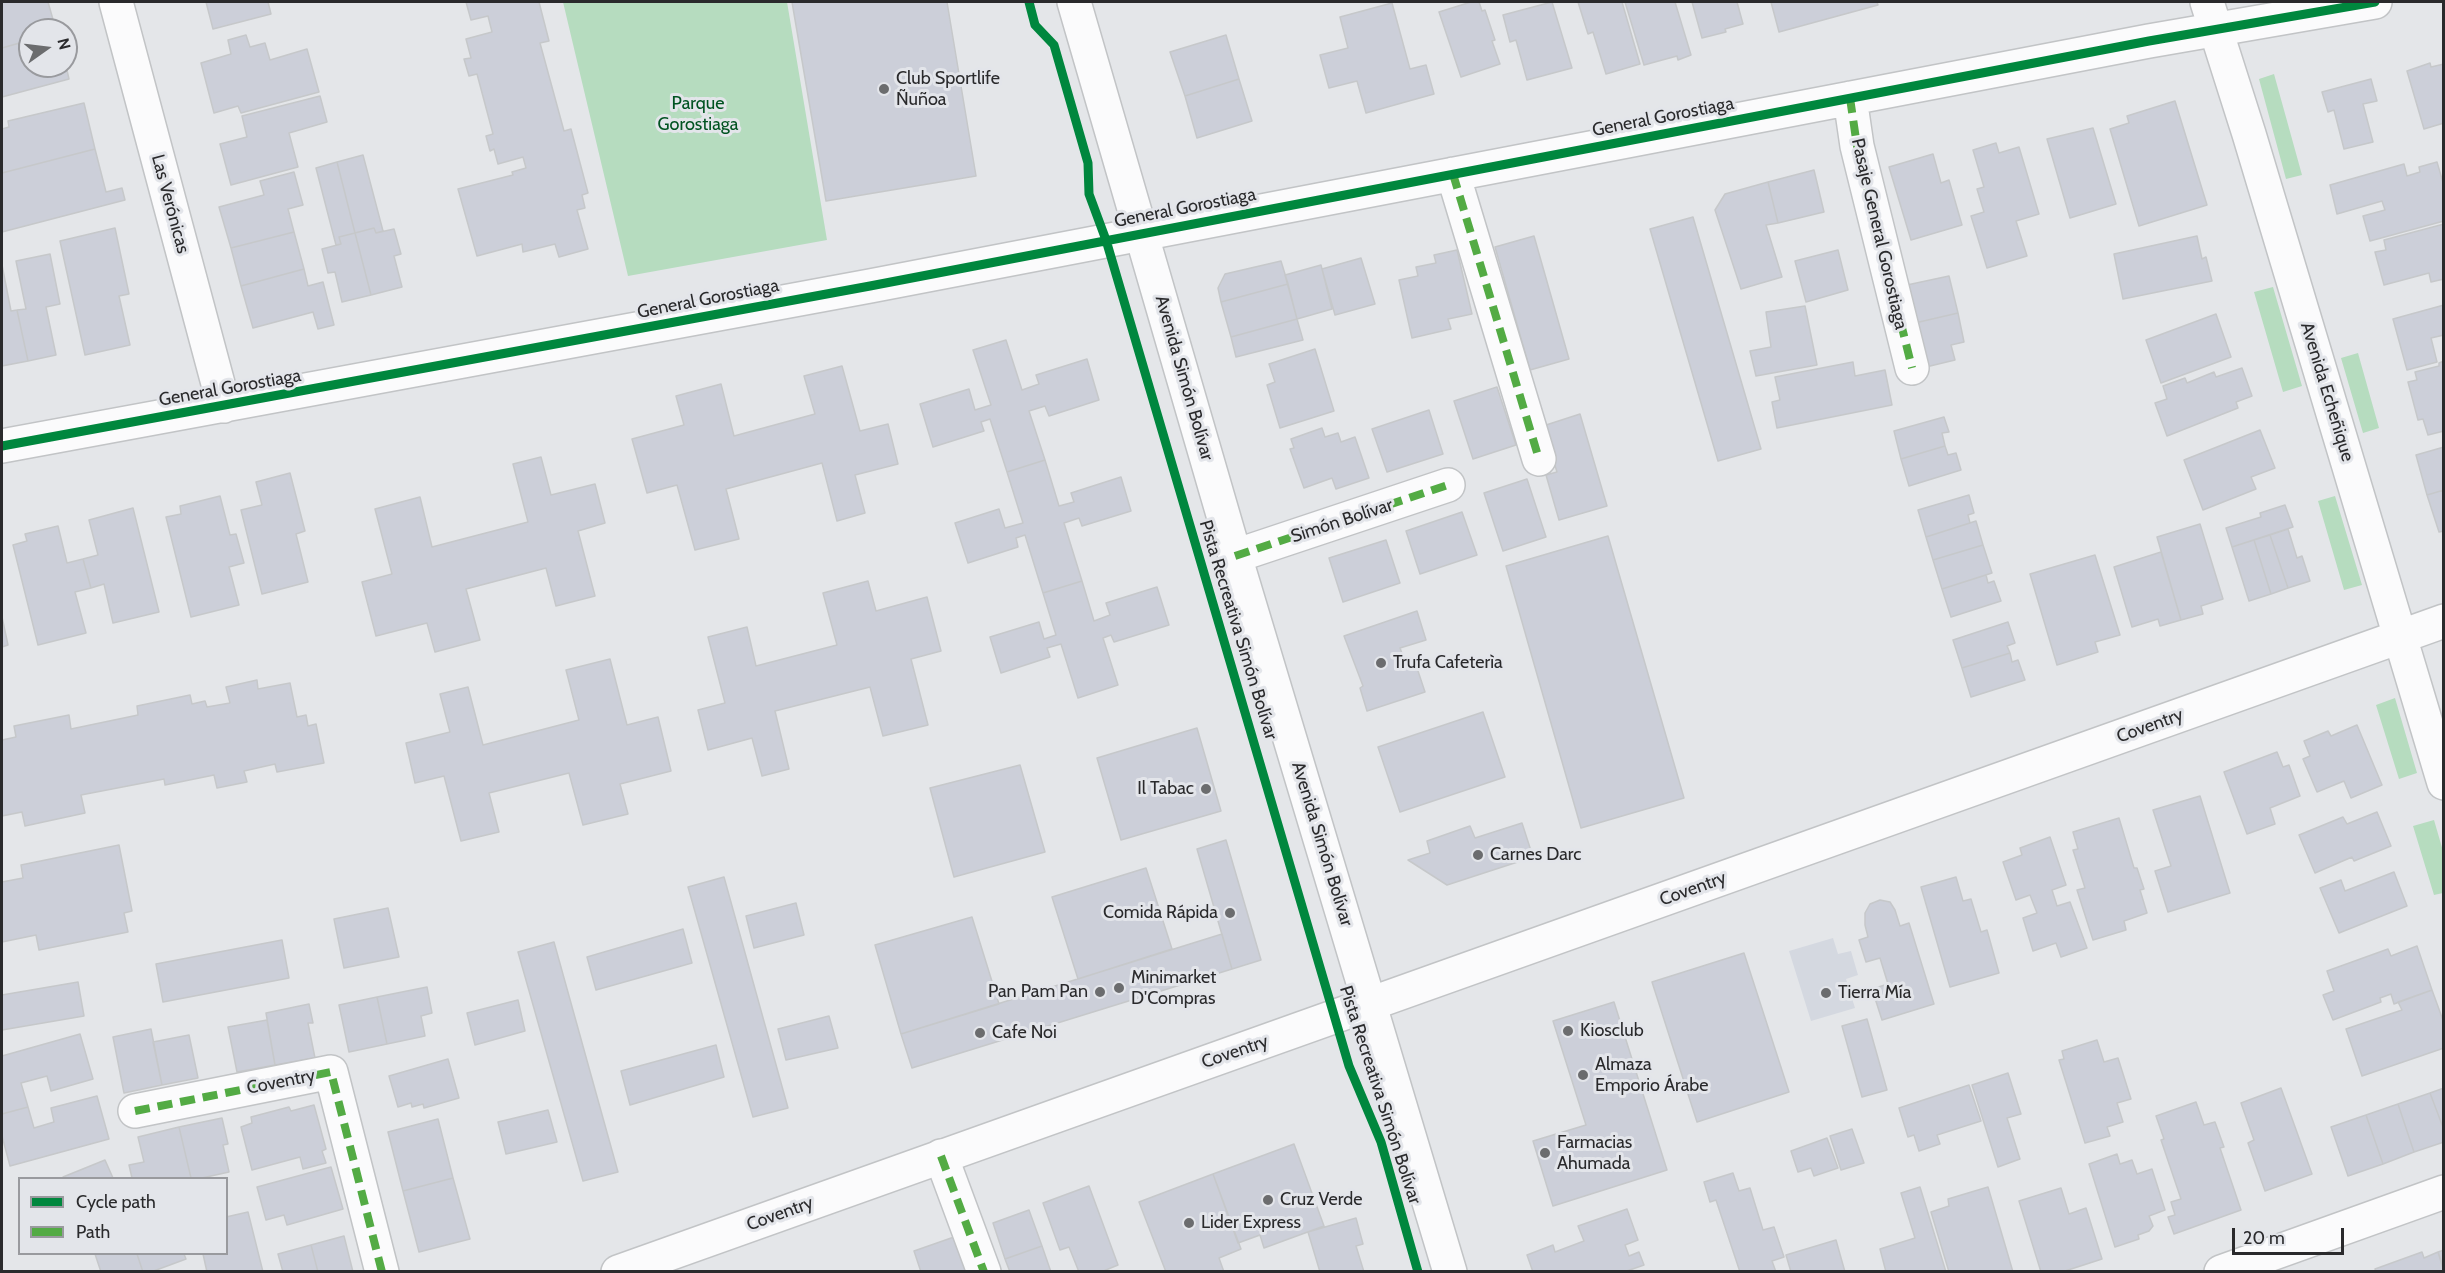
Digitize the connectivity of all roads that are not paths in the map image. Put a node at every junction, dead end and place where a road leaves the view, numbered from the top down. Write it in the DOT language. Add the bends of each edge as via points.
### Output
graph roads {
  1 [pos="116,2"];
  2 [pos="1074,2"];
  3 [pos="2375,2"];
  4 [pos="2212,16"];
  5 [pos="1850,98"];
  6 [pos="1453,174"];
  7 [pos="1142,234"];
  8 [pos="1912,368"];
  9 [pos="224,406"];
  10 [pos="2,446"];
  11 [pos="1539,459"];
  12 [pos="1448,485"];
  13 [pos="1235,556"];
  14 [pos="2444,621"];
  15 [pos="2401,637"];
  16 [pos="2444,783"];
  17 [pos="1371,1004"];
  18 [pos="135,1111"];
  19 [pos="941,1156"];
  20 [pos="2444,1192"];
  21 [pos="382,1272"];
  22 [pos="618,1272"];
  23 [pos="984,1272"];
  24 [pos="1449,1272"];
  25 [pos="2221,1272"];
  1 -- 9 [label="street, Las Verónicas"];
  2 -- 7 [label="street, Avenida Simón Bolívar"];
  3 -- 4 [label="street, General Gorostiaga"];
  4 -- 5 [label="street, General Gorostiaga"];
  4 -- 15 [label="street, Avenida Echeñique"];
  5 -- 6 [label="street, General Gorostiaga"];
  5 -- 8 [label="street, Pasaje General Gorostiaga" via="1857,146"];
  6 -- 7 [label="street, General Gorostiaga"];
  6 -- 11 [label="street"];
  7 -- 9 [label="street, General Gorostiaga"];
  7 -- 13 [label="street, Avenida Simón Bolívar"];
  9 -- 10 [label="street, General Gorostiaga"];
  12 -- 13 [label="street, Simón Bolívar"];
  13 -- 17 [label="street, Avenida Simón Bolívar"];
  14 -- 15 [label="street, Coventry"];
  15 -- 16 [label="street, Avenida Echeñique"];
  15 -- 17 [label="street, Coventry"];
  17 -- 19 [label="street, Coventry"];
  17 -- 24 [label="street, Avenida Simón Bolívar"];
  18 -- 21 [label="street, Coventry" via="331,1072"];
  19 -- 22 [label="street, Coventry"];
  19 -- 23 [label="street"];
  20 -- 25 [label="street"];
}
